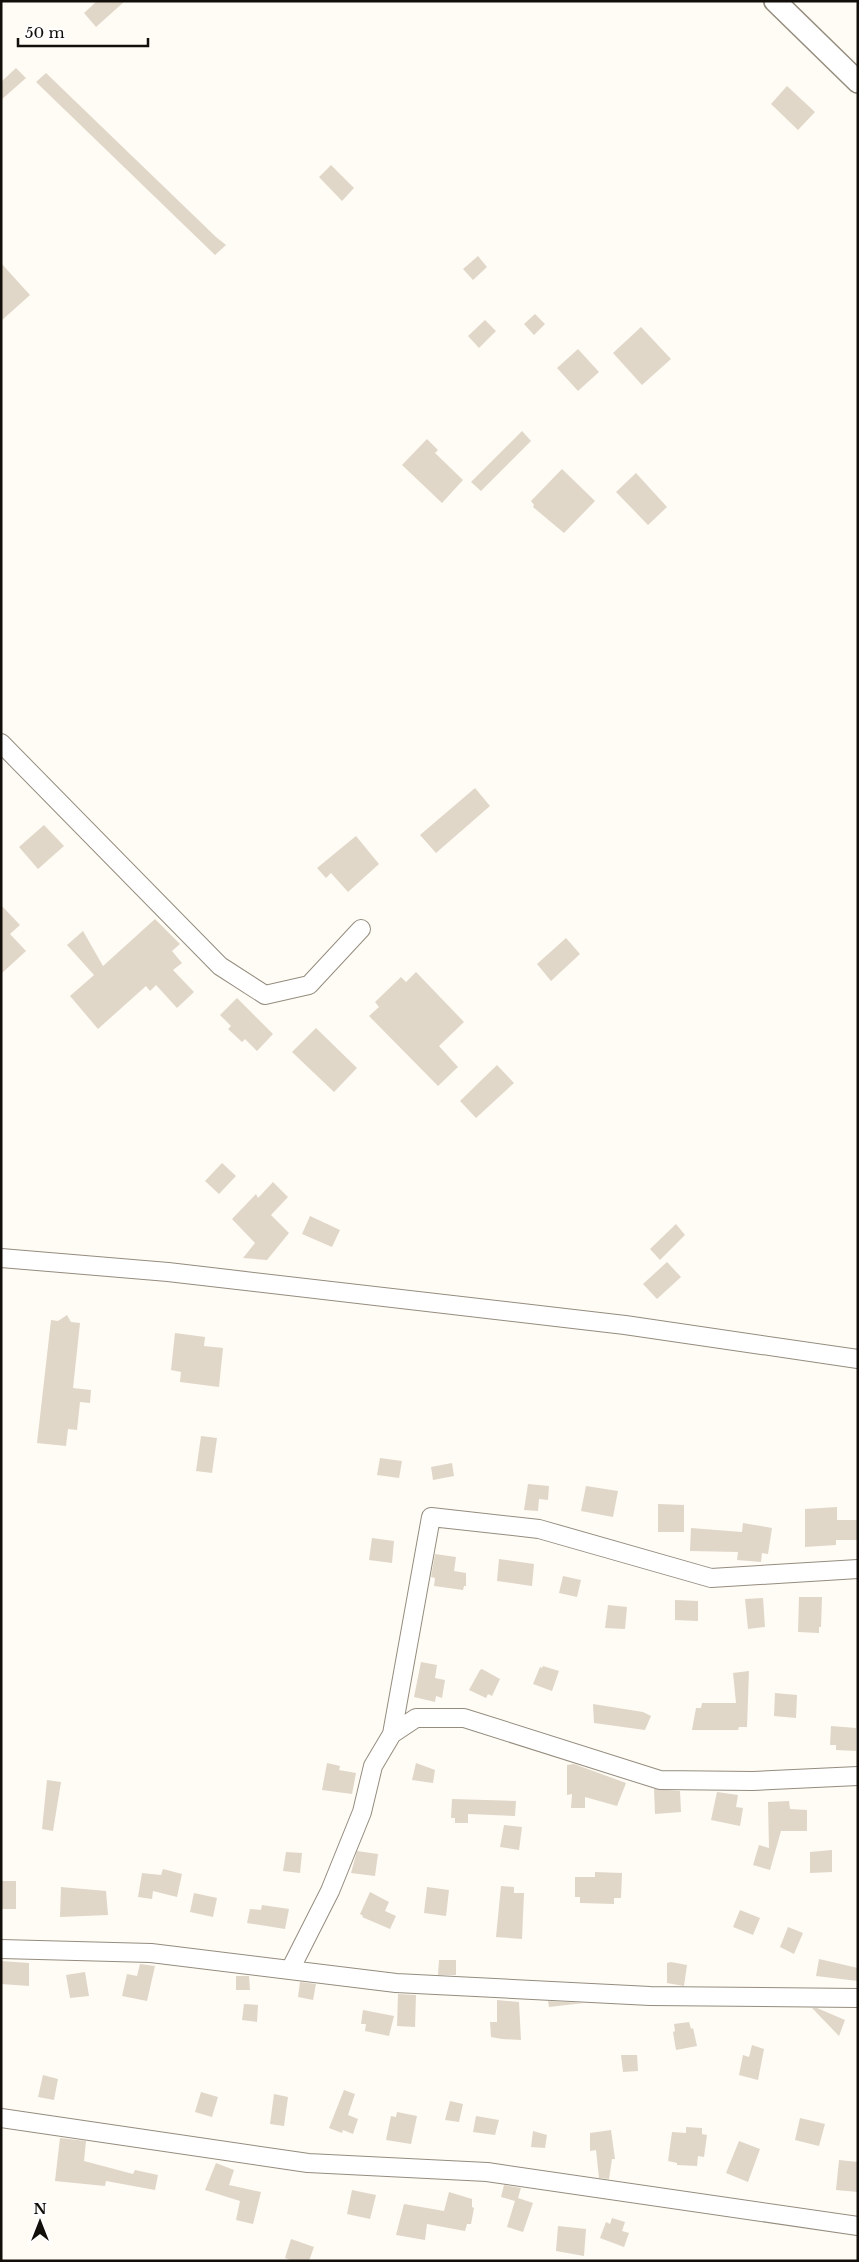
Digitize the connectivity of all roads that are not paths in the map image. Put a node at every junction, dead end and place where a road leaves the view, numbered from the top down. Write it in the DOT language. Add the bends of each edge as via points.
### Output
graph roads {
  1 [pos="775,1"];
  2 [pos="858,82"];
  3 [pos="1,743"];
  4 [pos="361,929"];
  5 [pos="1,1258"];
  6 [pos="858,1359"];
  7 [pos="858,1569"];
  8 [pos="392,1734"];
  9 [pos="858,1776"];
  10 [pos="1,1949"];
  11 [pos="290,1970"];
  12 [pos="858,1998"];
  13 [pos="1,2118"];
  14 [pos="858,2226"];
  1 -- 2 [label="street"];
  3 -- 4 [label="street" via="220,966 265,995 309,985"];
  5 -- 6 [label="street" via="168,1272 625,1325"];
  7 -- 8 [label="street" via="711,1578 539,1529 431,1518"];
  8 -- 9 [label="street" via="416,1718 464,1718 660,1780 753,1782"];
  8 -- 11 [label="street" via="373,1766 362,1812 330,1891"];
  10 -- 11 [label="street" via="151,1953"];
  11 -- 12 [label="street" via="396,1983 650,1996"];
  13 -- 14 [label="street" via="308,2164 487,2172"];
}
